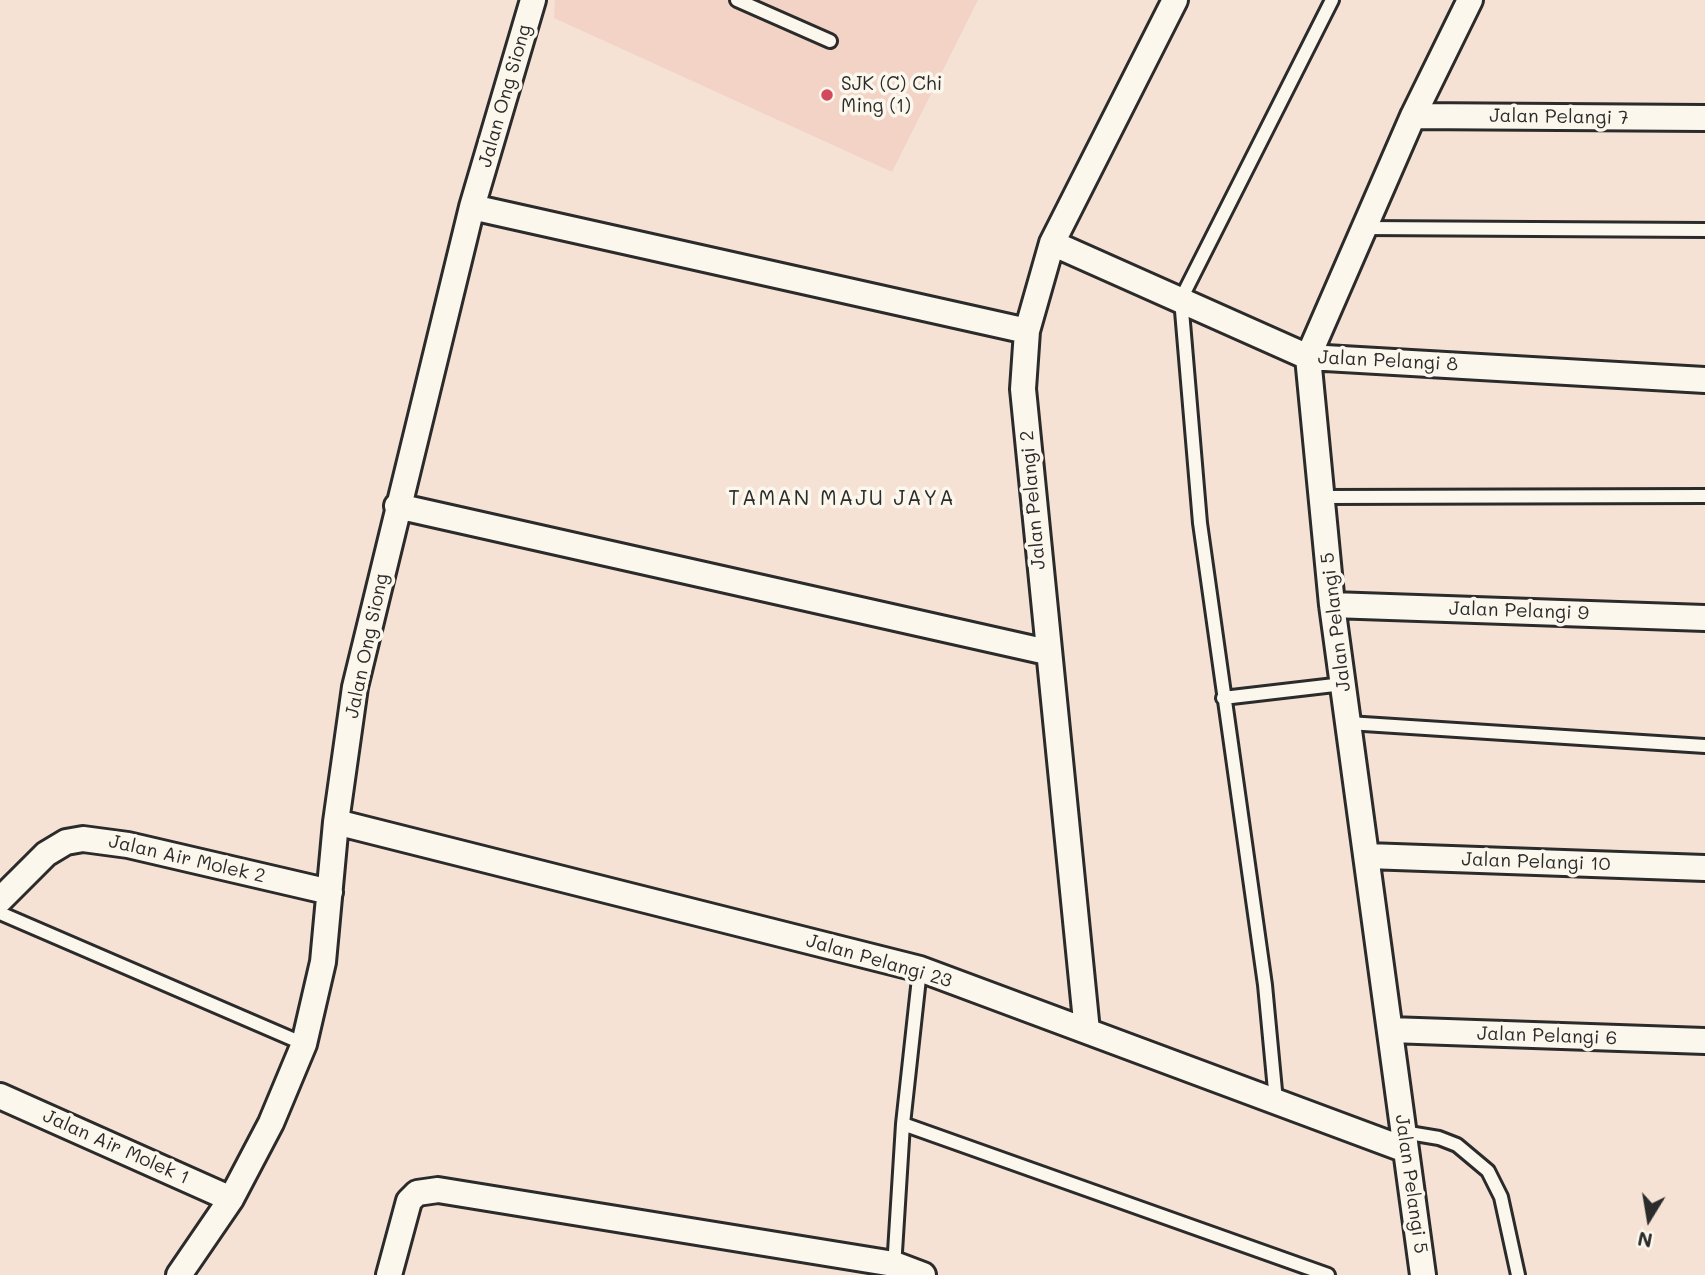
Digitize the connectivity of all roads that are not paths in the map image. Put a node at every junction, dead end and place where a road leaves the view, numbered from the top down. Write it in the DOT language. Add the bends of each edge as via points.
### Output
graph roads {
  1 [pos="533,0"];
  2 [pos="737,0"];
  3 [pos="1175,0"];
  4 [pos="1332,0"];
  5 [pos="1470,0"];
  6 [pos="830,41"];
  7 [pos="1413,116"];
  8 [pos="1705,118"];
  9 [pos="472,207"];
  10 [pos="1363,228"];
  11 [pos="1705,230"];
  12 [pos="1052,243"];
  13 [pos="1181,299"];
  14 [pos="1027,331"];
  15 [pos="1308,356"];
  16 [pos="1705,380"];
  17 [pos="1705,496"];
  18 [pos="1322,497"];
  19 [pos="397,506"];
  20 [pos="1332,605"];
  21 [pos="1705,618"];
  22 [pos="1047,652"];
  23 [pos="1343,684"];
  24 [pos="1223,698"];
  25 [pos="1349,723"];
  26 [pos="1705,746"];
  27 [pos="336,822"];
  28 [pos="1367,856"];
  29 [pos="1705,868"];
  30 [pos="330,892"];
  31 [pos="0,900"];
  32 [pos="0,913"];
  33 [pos="920,969"];
  34 [pos="1390,1030"];
  35 [pos="1087,1031"];
  36 [pos="1705,1041"];
  37 [pos="304,1044"];
  38 [pos="0,1096"];
  39 [pos="1276,1101"];
  40 [pos="903,1124"];
  41 [pos="1405,1141"];
  42 [pos="232,1199"];
  43 [pos="894,1270"];
  44 [pos="179,1275"];
  45 [pos="389,1275"];
  46 [pos="923,1275"];
  47 [pos="1328,1275"];
  48 [pos="1423,1275"];
  49 [pos="1518,1275"];
  1 -- 9 [label="street, Jalan Ong Siong"];
  2 -- 6 [label="lane"];
  3 -- 12 [label="street, Jalan Pelangi 2"];
  4 -- 13 [label="lane"];
  5 -- 7 [label="street, Jalan Pelangi 5"];
  7 -- 8 [label="street, Jalan Pelangi 7"];
  7 -- 10 [label="street, Jalan Pelangi 5"];
  9 -- 14 [label="street"];
  9 -- 19 [label="street, Jalan Ong Siong"];
  10 -- 11 [label="lane"];
  10 -- 15 [label="street, Jalan Pelangi 5"];
  12 -- 13 [label="street, Jalan Pelangi 8"];
  12 -- 14 [label="street, Jalan Pelangi 2"];
  13 -- 15 [label="street, Jalan Pelangi 8"];
  13 -- 24 [label="lane" via="1200,523"];
  14 -- 22 [label="street, Jalan Pelangi 2" via="1023,389"];
  15 -- 16 [label="street, Jalan Pelangi 8"];
  15 -- 18 [label="street, Jalan Pelangi 5"];
  17 -- 18 [label="lane"];
  18 -- 20 [label="street, Jalan Pelangi 5"];
  19 -- 22 [label="street"];
  19 -- 27 [label="street, Jalan Ong Siong" via="355,687"];
  20 -- 21 [label="street, Jalan Pelangi 9"];
  20 -- 23 [label="street, Jalan Pelangi 5"];
  22 -- 35 [label="street, Jalan Pelangi 2"];
  23 -- 24 [label="lane"];
  23 -- 25 [label="street, Jalan Pelangi 5"];
  24 -- 39 [label="lane" via="1265,985"];
  25 -- 26 [label="lane"];
  25 -- 28 [label="street, Jalan Pelangi 5"];
  27 -- 30 [label="street, Jalan Ong Siong"];
  27 -- 33 [label="street, Jalan Pelangi 23"];
  28 -- 29 [label="street, Jalan Pelangi 10"];
  28 -- 34 [label="street, Jalan Pelangi 5"];
  30 -- 31 [label="street, Jalan Air Molek 2" via="83,839 66,842 46,854"];
  30 -- 37 [label="street, Jalan Ong Siong" via="323,962"];
  32 -- 37 [label="lane"];
  33 -- 35 [label="street, Jalan Pelangi 23"];
  33 -- 40 [label="lane"];
  34 -- 36 [label="street, Jalan Pelangi 6"];
  34 -- 41 [label="street, Jalan Pelangi 5"];
  35 -- 39 [label="street, Jalan Pelangi 23"];
  37 -- 42 [label="street, Jalan Ong Siong"];
  38 -- 42 [label="street, Jalan Air Molek 1"];
  39 -- 41 [label="street, Jalan Pelangi 23"];
  40 -- 43 [label="lane"];
  40 -- 47 [label="lane"];
  41 -- 48 [label="street, Jalan Pelangi 5"];
  41 -- 49 [label="lane" via="1439,1138 1457,1145 1488,1171 1501,1197"];
  42 -- 44 [label="street, Jalan Ong Siong"];
  43 -- 45 [label="street" via="427,1190 417,1193 405,1211"];
  43 -- 46 [label="street"];
}
